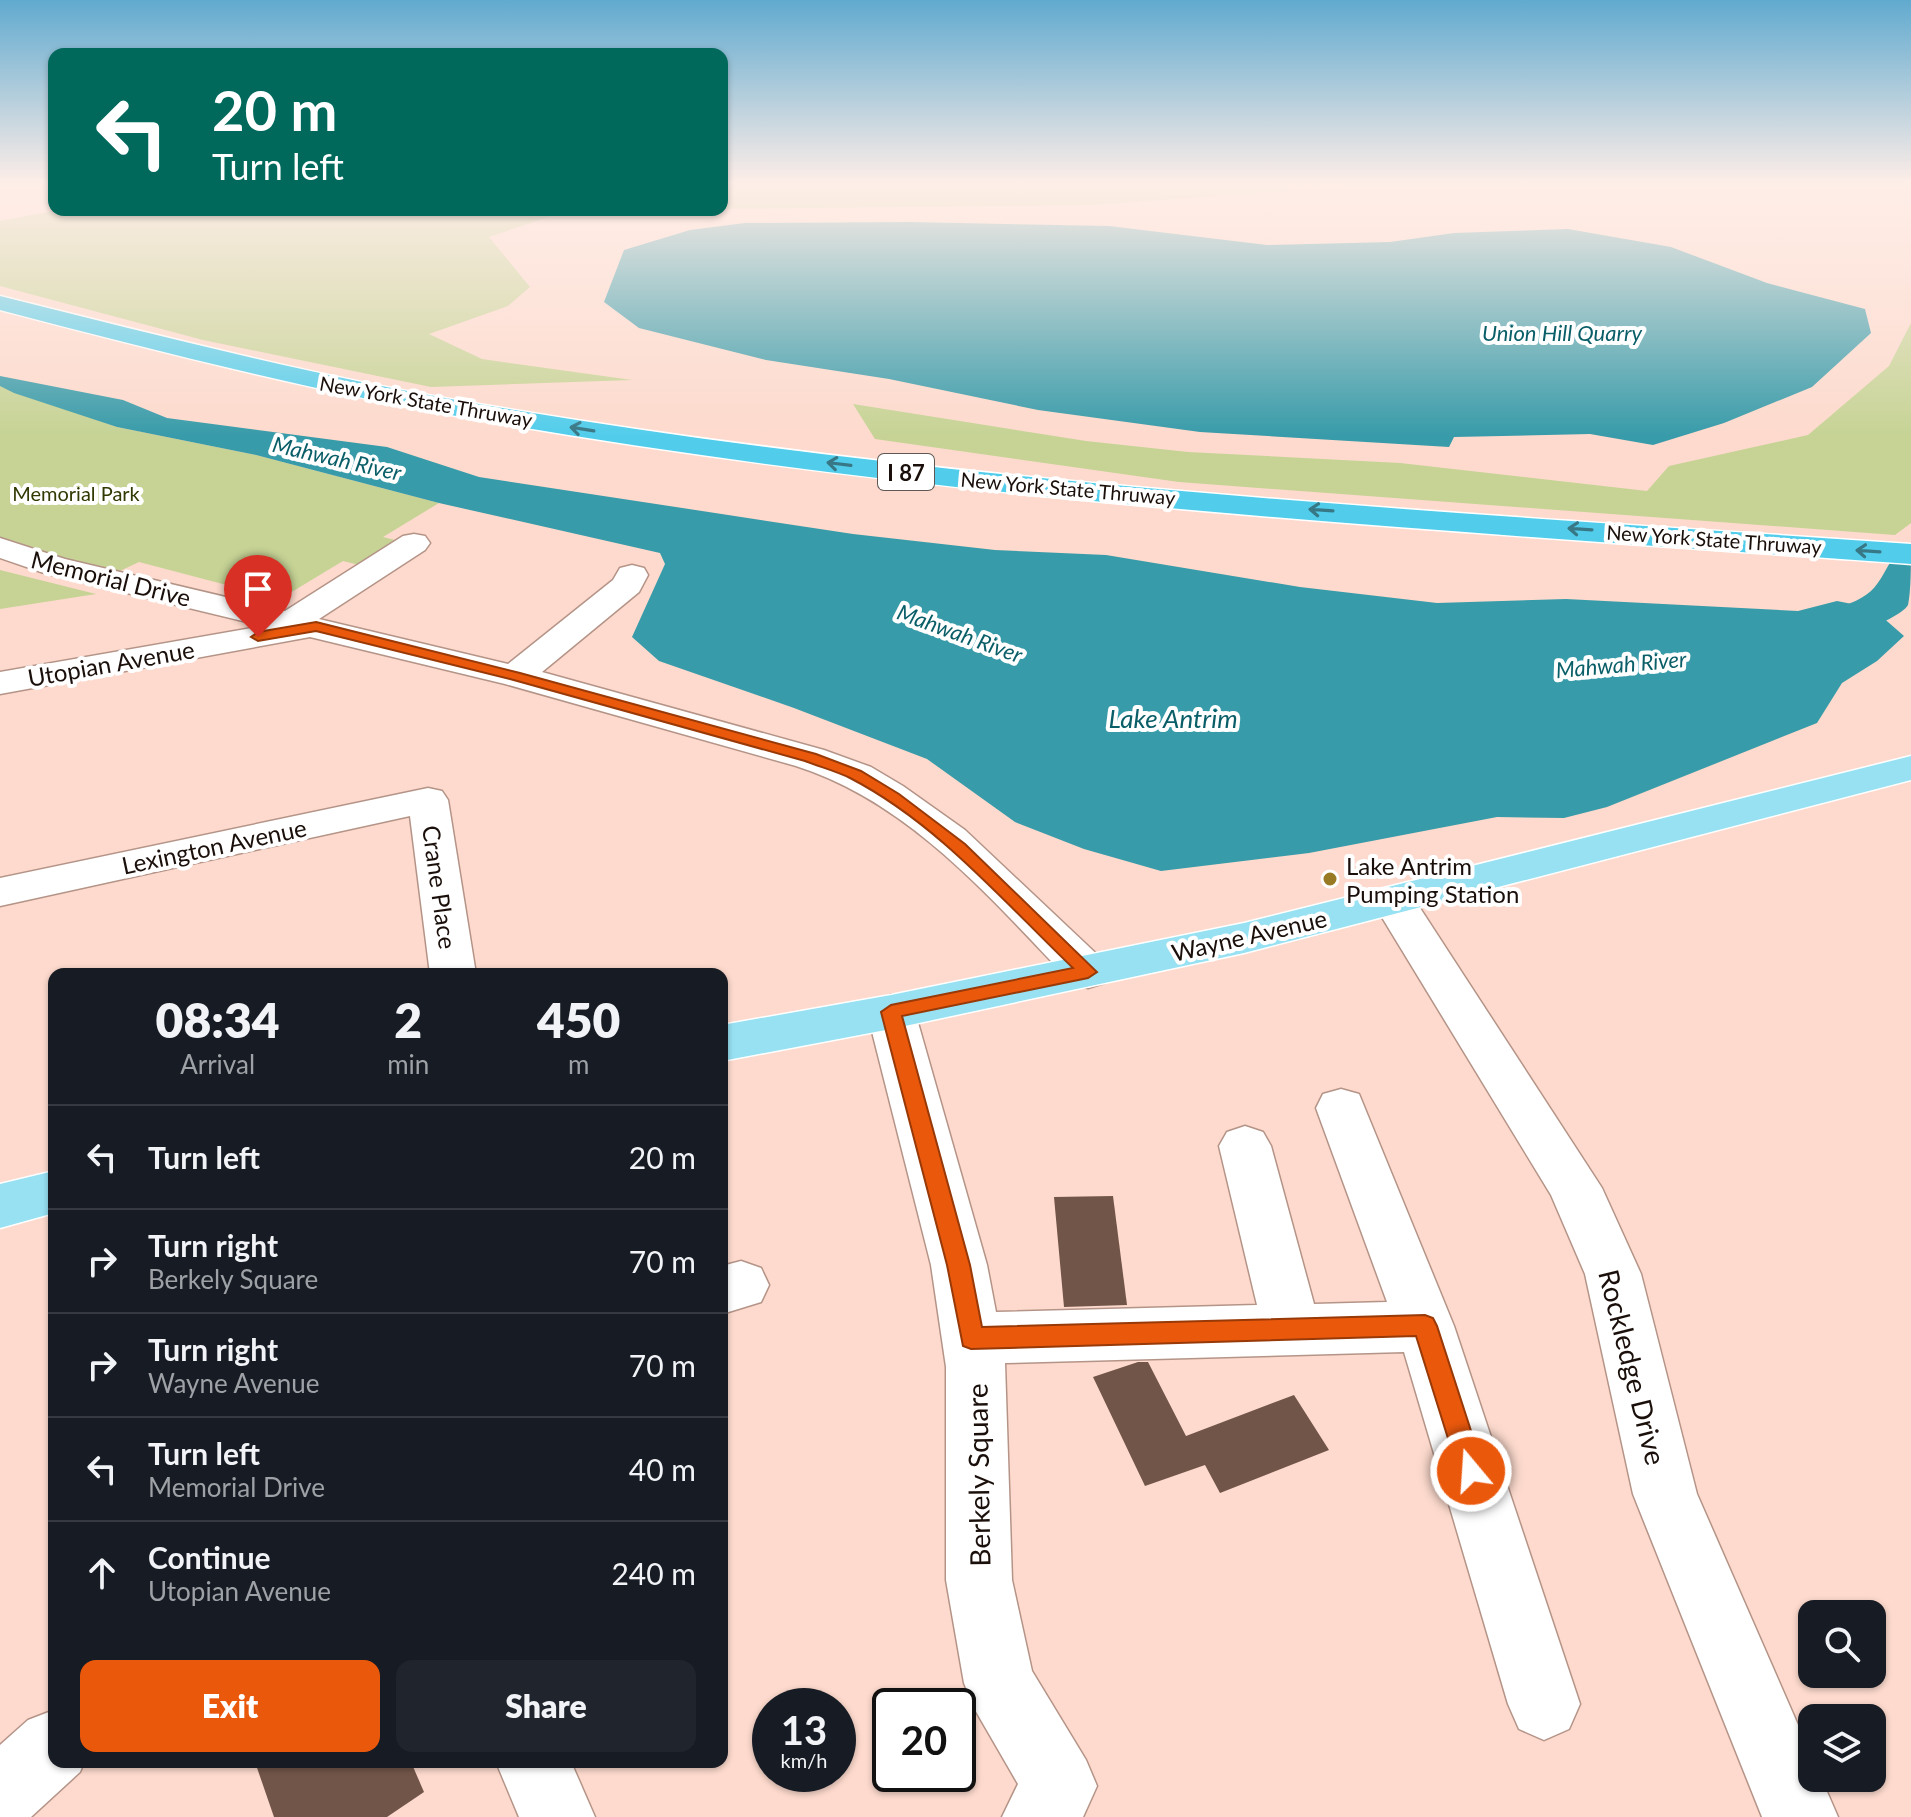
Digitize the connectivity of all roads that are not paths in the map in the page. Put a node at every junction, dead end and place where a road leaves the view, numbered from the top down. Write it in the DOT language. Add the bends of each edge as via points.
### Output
graph roads {
  1 [pos="0,303"];
  2 [pos="0,330"];
  3 [pos="414,543"];
  4 [pos="0,547"];
  5 [pos="1911,554"];
  6 [pos="1818,561"];
  7 [pos="632,575"];
  8 [pos="1911,582"];
  9 [pos="304,624"];
  10 [pos="515,676"];
  11 [pos="0,683"];
  12 [pos="1911,768"];
  13 [pos="428,800"];
  14 [pos="0,892"];
  15 [pos="1394,901"];
  16 [pos="452,968"];
  17 [pos="1088,972"];
  18 [pos="891,1012"];
  19 [pos="728,1042"];
  20 [pos="1341,1108"];
  21 [pos="1245,1146"];
  22 [pos="48,1194"];
  23 [pos="0,1206"];
  24 [pos="1425,1326"];
  25 [pos="1292,1330"];
  26 [pos="971,1338"];
  27 [pos="1544,1704"];
  28 [pos="48,1751"];
  29 [pos="536,1768"];
  30 [pos="0,1795"];
  31 [pos="1050,1802"];
  32 [pos="557,1817"];
  33 [pos="1800,1817"];
  6 -- 1 [label="highway, New York State Thruway / I 87, one-way" via="720,449 341,386 183,352"];
  2 -- 6 [label="highway, New York State Thruway / I 87" via="144,368 487,439 921,500 1140,522"];
  3 -- 9 [label="street"];
  4 -- 9 [label="street, Memorial Drive" via="55,566"];
  5 -- 6 [label="highway, New York State Thruway / I 87, one-way"];
  6 -- 8 [label="highway, New York State Thruway / I 87"];
  7 -- 10 [label="street" via="627,585"];
  9 -- 10 [label="street, Memorial Drive"];
  9 -- 11 [label="street, Utopian Avenue"];
  10 -- 17 [label="street, Memorial Drive" via="855,774 959,848"];
  12 -- 15 [label="main road, Wayne Avenue"];
  13 -- 14 [label="street, Lexington Avenue"];
  13 -- 16 [label="street, Crane Place"];
  15 -- 17 [label="main road, Wayne Avenue"];
  15 -- 33 [label="street, Rockledge Drive" via="1575,1188 1588,1217 1613,1274 1665,1494"];
  17 -- 18 [label="main road, Wayne Avenue"];
  18 -- 19 [label="main road, Wayne Avenue"];
  18 -- 26 [label="street, Berkely Square" via="959,1265"];
  20 -- 24 [label="street"];
  21 -- 25 [label="street"];
  22 -- 23 [label="main road"];
  24 -- 25 [label="street"];
  24 -- 27 [label="street"];
  25 -- 26 [label="street"];
  26 -- 31 [label="street, Berkely Square" via="976,1367 979,1580 999,1683"];
  28 -- 30 [label="street"];
  29 -- 32 [label="street"];
}
